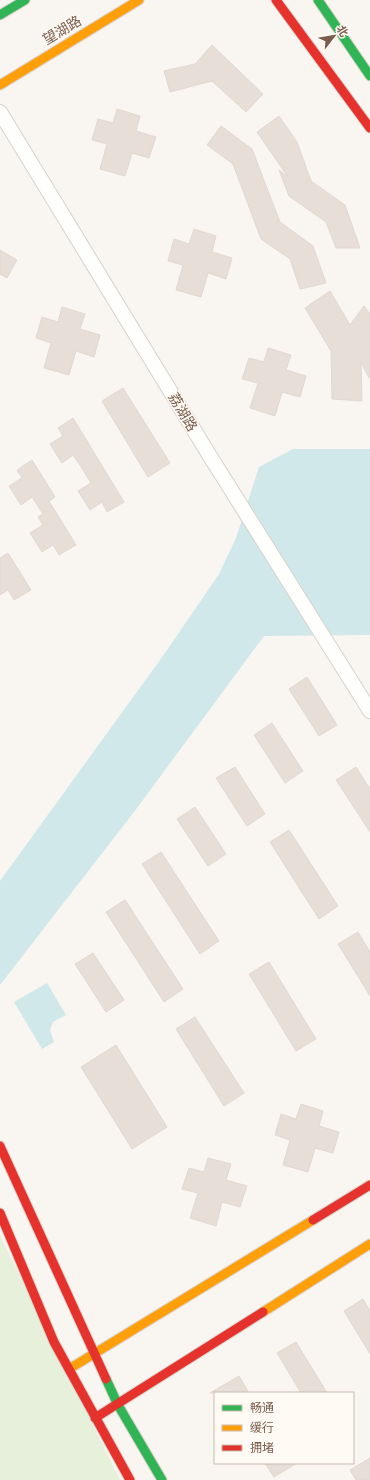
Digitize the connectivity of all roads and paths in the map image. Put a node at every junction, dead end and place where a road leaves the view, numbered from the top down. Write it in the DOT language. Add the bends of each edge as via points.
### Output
graph roads {
  1 [pos="25,0"];
  2 [pos="139,0"];
  3 [pos="276,0"];
  4 [pos="318,0"];
  5 [pos="0,15"];
  6 [pos="370,76"];
  7 [pos="0,85"];
  8 [pos="0,112"];
  9 [pos="370,128"];
  10 [pos="370,711"];
  11 [pos="0,1146"];
  12 [pos="370,1185"];
  13 [pos="0,1213"];
  14 [pos="370,1244"];
  15 [pos="93,1354"];
  16 [pos="69,1369"];
  17 [pos="118,1406"];
  18 [pos="95,1418"];
  19 [pos="130,1480"];
  20 [pos="162,1480"];
  1 -- 5 [label="main road"];
  2 -- 7 [label="main road, 望湖路"];
  3 -- 9 [label="main road"];
  4 -- 6 [label="main road"];
  8 -- 10 [label="street, 荔湖路" via="208,453"];
  11 -- 15 [label="main road"];
  12 -- 15 [label="main road"];
  13 -- 16 [label="main road" via="54,1342"];
  14 -- 17 [label="main road"];
  15 -- 16 [label="main road"];
  15 -- 17 [label="main road"];
  16 -- 18 [label="main road"];
  17 -- 18 [label="main road"];
  17 -- 20 [label="main road"];
  18 -- 19 [label="main road"];
}
